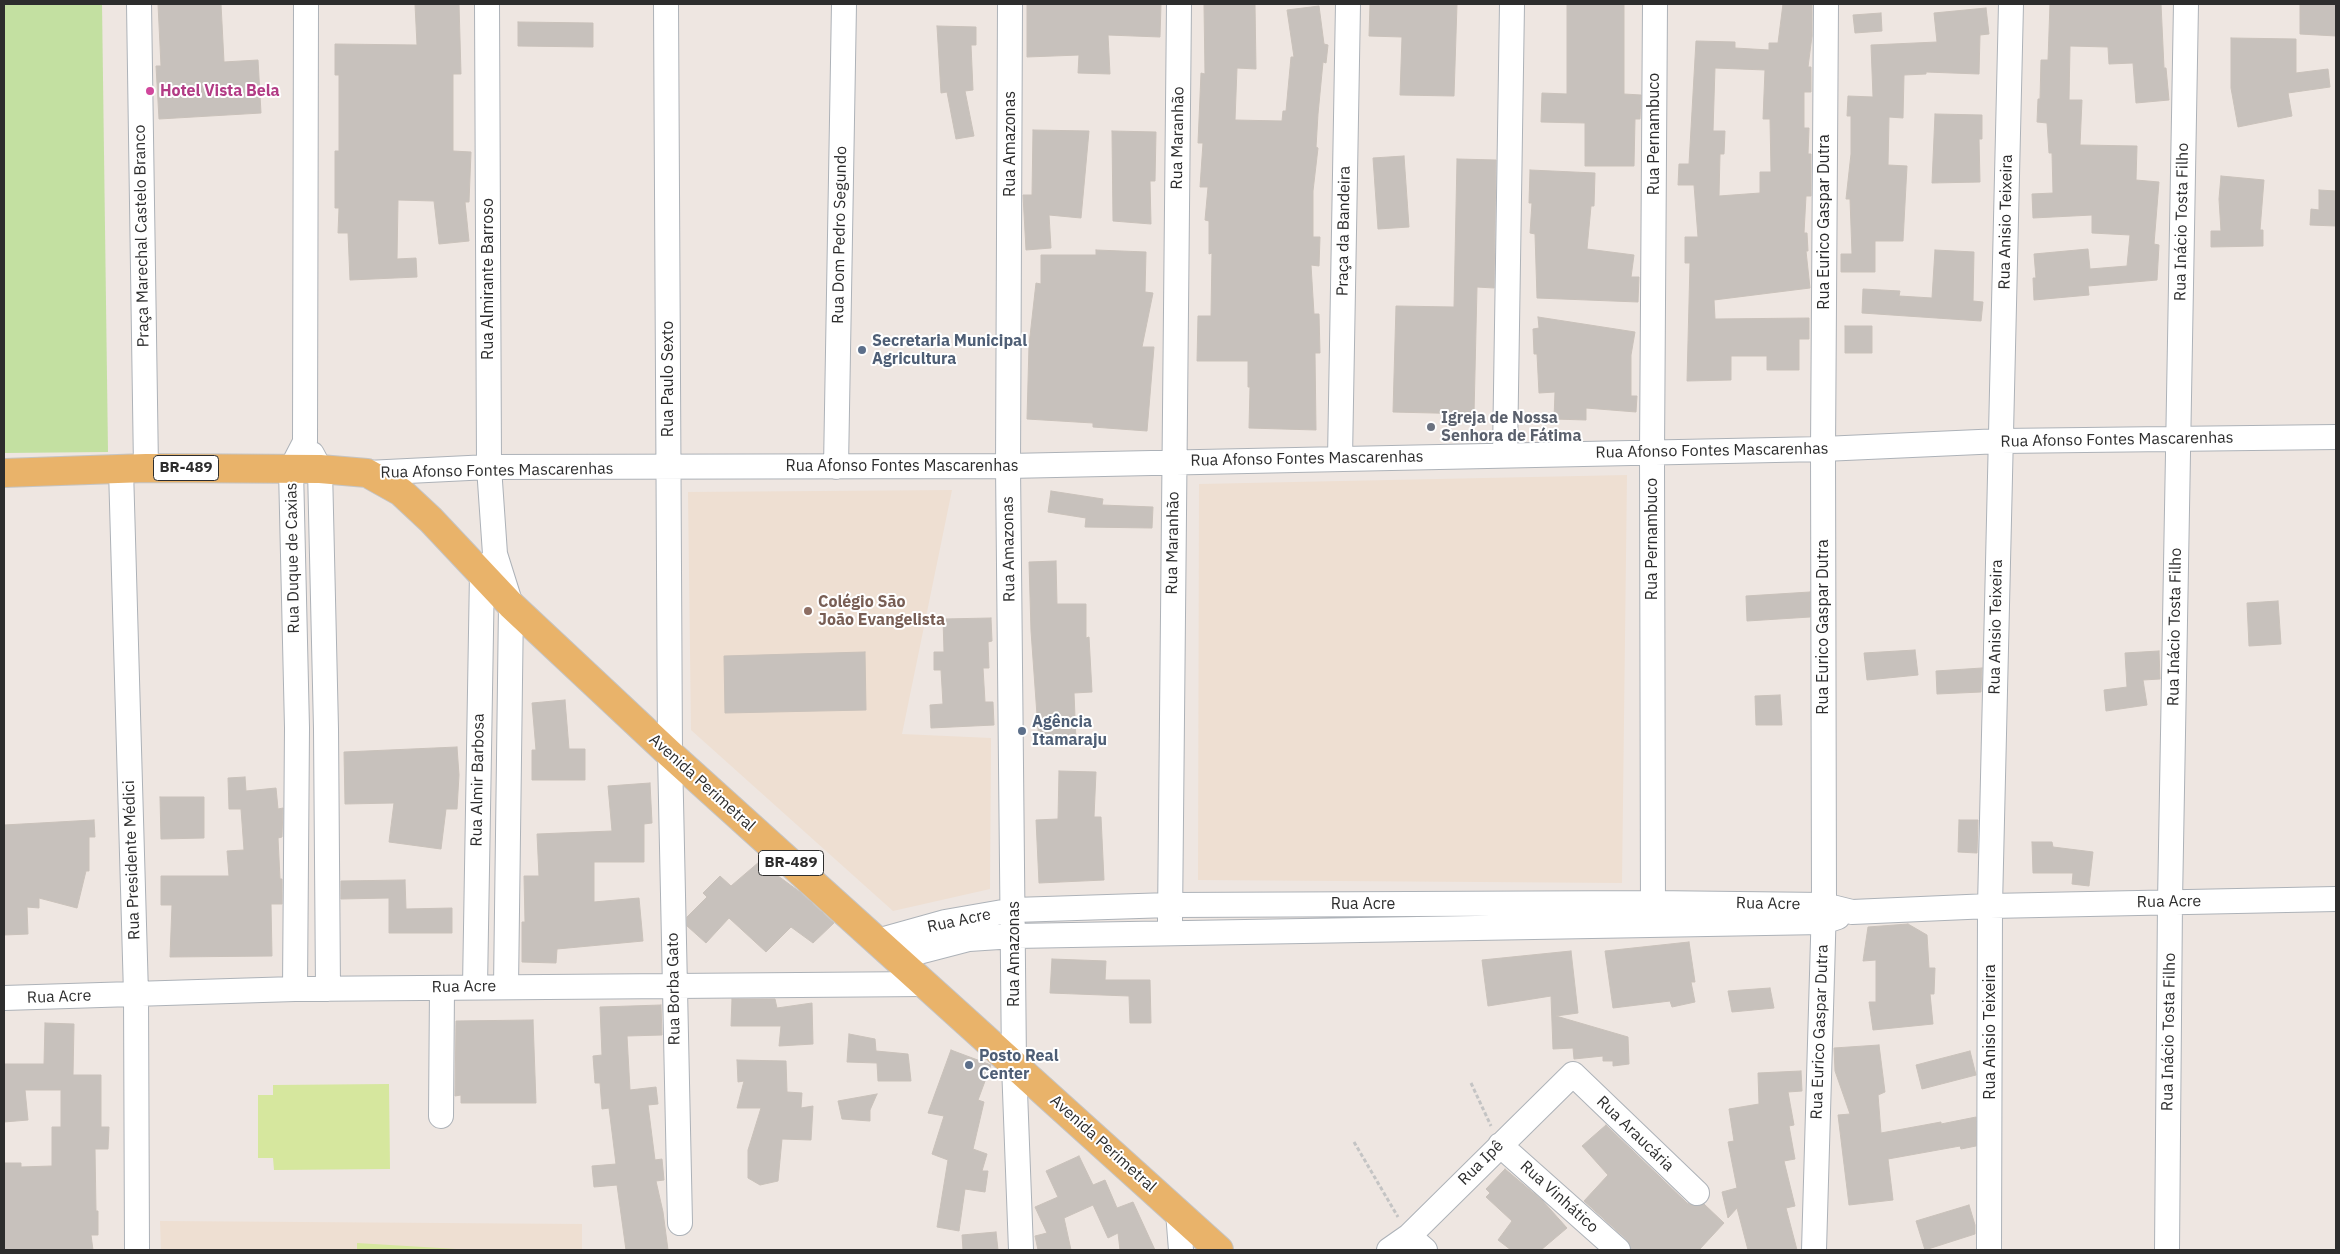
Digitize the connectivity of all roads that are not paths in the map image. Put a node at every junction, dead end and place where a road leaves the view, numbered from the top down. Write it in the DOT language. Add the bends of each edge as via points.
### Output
graph roads {
  1 [pos="139,4"];
  2 [pos="306,4"];
  3 [pos="487,4"];
  4 [pos="666,4"];
  5 [pos="844,4"];
  6 [pos="1010,4"];
  7 [pos="1179,4"];
  8 [pos="1348,4"];
  9 [pos="1512,4"];
  10 [pos="1655,4"];
  11 [pos="1826,4"];
  12 [pos="2010,4"];
  13 [pos="2186,4"];
  14 [pos="2336,437"];
  15 [pos="2178,439"];
  16 [pos="2000,441"];
  17 [pos="305,442"];
  18 [pos="1823,450"];
  19 [pos="1652,452"];
  20 [pos="1505,454"];
  21 [pos="1340,458"];
  22 [pos="1174,462"];
  23 [pos="1008,466"];
  24 [pos="489,467"];
  25 [pos="836,467"];
  26 [pos="134,468"];
  27 [pos="668,468"];
  28 [pos="291,469"];
  29 [pos="320,469"];
  30 [pos="4,473"];
  31 [pos="367,473"];
  32 [pos="488,564"];
  33 [pos="511,605"];
  34 [pos="297,728"];
  35 [pos="326,729"];
  36 [pos="670,754"];
  37 [pos="2336,899"];
  38 [pos="2170,902"];
  39 [pos="1170,905"];
  40 [pos="1990,906"];
  41 [pos="1014,910"];
  42 [pos="1824,913"];
  43 [pos="1653,914"];
  44 [pos="1170,933"];
  45 [pos="1014,936"];
  46 [pos="886,949"];
  47 [pos="924,984"];
  48 [pos="674,985"];
  49 [pos="475,987"];
  50 [pos="506,987"];
  51 [pos="442,988"];
  52 [pos="295,989"];
  53 [pos="328,989"];
  54 [pos="136,994"];
  55 [pos="4,998"];
  56 [pos="1014,1065"];
  57 [pos="1573,1074"];
  58 [pos="441,1116"];
  59 [pos="1500,1144"];
  60 [pos="1698,1193"];
  61 [pos="1178,1212"];
  62 [pos="680,1223"];
  63 [pos="1417,1243"];
  64 [pos="137,1250"];
  65 [pos="1021,1250"];
  66 [pos="1181,1250"];
  67 [pos="1219,1250"];
  68 [pos="1389,1250"];
  69 [pos="1618,1250"];
  70 [pos="1814,1250"];
  71 [pos="1989,1250"];
  72 [pos="2167,1250"];
  1 -- 26 [label="street, Praça Marechal Castelo Branco"];
  2 -- 17 [label="street"];
  3 -- 24 [label="street, Rua Almirante Barroso"];
  4 -- 27 [label="street, Rua Paulo Sexto"];
  5 -- 25 [label="street, Rua Dom Pedro Segundo"];
  6 -- 23 [label="street, Rua Amazonas"];
  7 -- 22 [label="street, Rua Maranhão"];
  8 -- 21 [label="street, Praça da Bandeira"];
  9 -- 20 [label="street"];
  10 -- 19 [label="street, Rua Pernambuco"];
  11 -- 18 [label="street, Rua Eurico Gaspar Dutra"];
  12 -- 16 [label="street, Rua Anisio Teixeira"];
  13 -- 15 [label="street, Rua Inácio Tosta Filho"];
  14 -- 15 [label="street, Rua Afonso Fontes Mascarenhas"];
  15 -- 16 [label="street, Rua Afonso Fontes Mascarenhas"];
  15 -- 38 [label="street, Rua Inácio Tosta Filho"];
  16 -- 18 [label="street, Rua Afonso Fontes Mascarenhas"];
  16 -- 40 [label="street, Rua Anisio Teixeira"];
  17 -- 28 [label="street, Rua Duque de Caxias"];
  17 -- 29 [label="street, Rua Duque de Caxias"];
  18 -- 19 [label="street, Rua Afonso Fontes Mascarenhas"];
  18 -- 42 [label="street, Rua Eurico Gaspar Dutra"];
  19 -- 20 [label="street, Rua Afonso Fontes Mascarenhas"];
  19 -- 43 [label="street, Rua Pernambuco"];
  20 -- 21 [label="street, Rua Afonso Fontes Mascarenhas"];
  21 -- 22 [label="street, Rua Afonso Fontes Mascarenhas"];
  22 -- 23 [label="street, Rua Afonso Fontes Mascarenhas"];
  22 -- 39 [label="street, Rua Maranhão"];
  23 -- 25 [label="street, Rua Afonso Fontes Mascarenhas"];
  23 -- 41 [label="street, Rua Amazonas"];
  24 -- 27 [label="street, Rua Afonso Fontes Mascarenhas"];
  24 -- 31 [label="street, Rua Afonso Fontes Mascarenhas"];
  24 -- 32 [label="street, Rua Almirante Barroso"];
  25 -- 27 [label="street, Rua Afonso Fontes Mascarenhas"];
  26 -- 28 [label="main road, BR-489"];
  26 -- 30 [label="main road, BR-489"];
  26 -- 54 [label="street, Rua Presidente Médici"];
  27 -- 36 [label="street, Rua Paulo Sexto"];
  28 -- 29 [label="main road, BR-489"];
  28 -- 34 [label="street, Rua Duque de Caxias"];
  29 -- 31 [label="main road, BR-489"];
  29 -- 35 [label="street, Rua Duque de Caxias"];
  31 -- 32 [label="main road, Avenida Perimetral / BR-489" via="401,492"];
  32 -- 33 [label="main road, Avenida Perimetral / BR-489"];
  32 -- 49 [label="street, Rua Almir Barbosa"];
  33 -- 36 [label="main road, Avenida Perimetral / BR-489"];
  33 -- 50 [label="street, Rua Almir Barbosa"];
  34 -- 35 [label="street"];
  34 -- 52 [label="street, Rua Duque de Caxias"];
  35 -- 53 [label="street, Rua Duque de Caxias"];
  36 -- 46 [label="main road, Avenida Perimetral / BR-489"];
  36 -- 48 [label="street, Rua Borba Gato"];
  37 -- 38 [label="street, Rua Acre"];
  38 -- 40 [label="street, Rua Acre"];
  38 -- 72 [label="street, Rua Inácio Tosta Filho"];
  39 -- 41 [label="street, Rua Acre"];
  39 -- 43 [label="street, Rua Acre"];
  39 -- 44 [label="street, Rua Maranhão"];
  40 -- 42 [label="street, Rua Acre"];
  40 -- 71 [label="street, Rua Anisio Teixeira"];
  41 -- 45 [label="street, Rua Amazonas"];
  41 -- 46 [label="street, Rua Acre" via="945,922"];
  42 -- 43 [label="street, Rua Acre"];
  42 -- 70 [label="street, Rua Eurico Gaspar Dutra"];
  43 -- 44 [label="street, Rua Acre"];
  44 -- 45 [label="street, Rua Acre"];
  45 -- 46 [label="street, Rua Acre"];
  45 -- 56 [label="street, Rua Amazonas"];
  46 -- 47 [label="main road, Avenida Perimetral / BR-489"];
  47 -- 48 [label="street, Rua Acre"];
  47 -- 56 [label="main road, Avenida Perimetral / BR-489"];
  48 -- 50 [label="street, Rua Acre"];
  48 -- 62 [label="street, Rua Borba Gato"];
  49 -- 50 [label="street, Rua Acre"];
  49 -- 51 [label="street, Rua Acre"];
  51 -- 53 [label="street, Rua Acre"];
  51 -- 58 [label="street"];
  52 -- 53 [label="street, Rua Acre"];
  52 -- 54 [label="street, Rua Acre"];
  54 -- 55 [label="street, Rua Acre"];
  54 -- 64 [label="street, Rua Presidente Médici"];
  56 -- 61 [label="main road, Avenida Perimetral / BR-489"];
  56 -- 65 [label="street, Rua Amazonas"];
  57 -- 59 [label="street, Rua Ipê"];
  57 -- 60 [label="street, Rua Araucária"];
  59 -- 63 [label="street, Rua Ipê"];
  59 -- 69 [label="street, Rua Vinhático"];
  61 -- 66 [label="street"];
  61 -- 67 [label="main road, Avenida Perimetral / BR-489"];
  63 -- 68 [label="street, Rua Ipê"];
}
